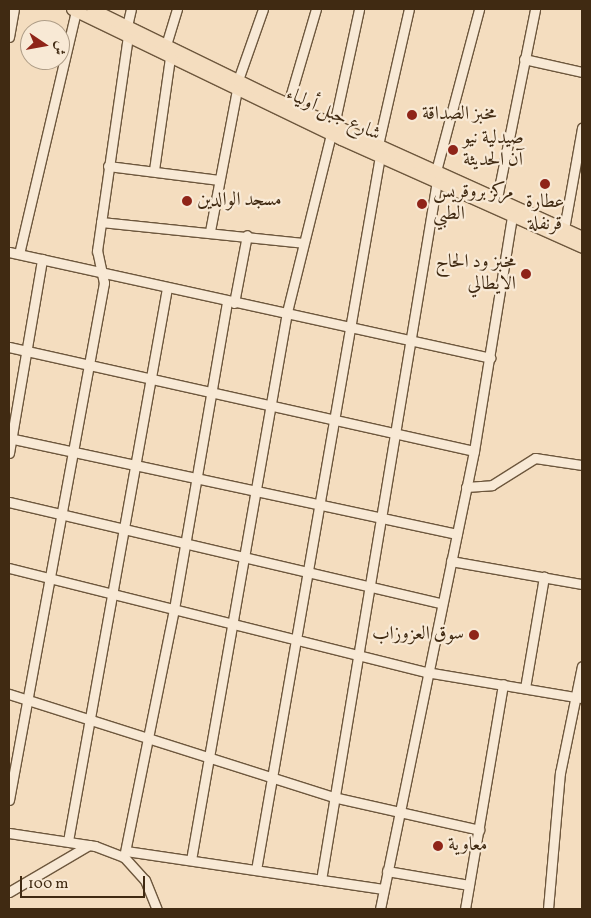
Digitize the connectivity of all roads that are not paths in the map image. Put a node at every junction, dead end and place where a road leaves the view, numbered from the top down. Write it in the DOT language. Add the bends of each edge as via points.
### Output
graph roads {
  1 [pos="14,9"];
  2 [pos="92,9"];
  3 [pos="131,9"];
  4 [pos="178,9"];
  5 [pos="263,9"];
  6 [pos="316,9"];
  7 [pos="359,9"];
  8 [pos="409,9"];
  9 [pos="479,9"];
  10 [pos="535,9"];
  11 [pos="74,10"];
  12 [pos="128,32"];
  13 [pos="9,37"];
  14 [pos="166,45"];
  15 [pos="170,58"];
  16 [pos="524,59"];
  17 [pos="582,72"];
  18 [pos="238,85"];
  19 [pos="288,104"];
  20 [pos="582,128"];
  21 [pos="332,129"];
  22 [pos="379,151"];
  23 [pos="108,166"];
  24 [pos="154,170"];
  25 [pos="436,176"];
  26 [pos="219,180"];
  27 [pos="497,198"];
  28 [pos="513,211"];
  29 [pos="102,222"];
  30 [pos="564,229"];
  31 [pos="210,231"];
  32 [pos="247,235"];
  33 [pos="582,237"];
  34 [pos="303,243"];
  35 [pos="582,247"];
  36 [pos="9,252"];
  37 [pos="19,254"];
  38 [pos="42,259"];
  39 [pos="103,273"];
  40 [pos="168,288"];
  41 [pos="231,302"];
  42 [pos="287,312"];
  43 [pos="349,326"];
  44 [pos="409,340"];
  45 [pos="9,346"];
  46 [pos="27,350"];
  47 [pos="490,358"];
  48 [pos="90,364"];
  49 [pos="149,378"];
  50 [pos="210,392"];
  51 [pos="271,405"];
  52 [pos="331,420"];
  53 [pos="394,434"];
  54 [pos="10,438"];
  55 [pos="474,451"];
  56 [pos="9,453"];
  57 [pos="75,453"];
  58 [pos="582,465"];
  59 [pos="135,466"];
  60 [pos="194,478"];
  61 [pos="466,487"];
  62 [pos="255,491"];
  63 [pos="9,502"];
  64 [pos="316,505"];
  65 [pos="62,515"];
  66 [pos="380,520"];
  67 [pos="125,529"];
  68 [pos="457,534"];
  69 [pos="184,544"];
  70 [pos="243,558"];
  71 [pos="451,561"];
  72 [pos="9,568"];
  73 [pos="305,572"];
  74 [pos="544,577"];
  75 [pos="52,578"];
  76 [pos="582,584"];
  77 [pos="368,587"];
  78 [pos="113,594"];
  79 [pos="441,603"];
  80 [pos="174,609"];
  81 [pos="231,623"];
  82 [pos="295,636"];
  83 [pos="358,654"];
  84 [pos="582,666"];
  85 [pos="426,672"];
  86 [pos="503,684"];
  87 [pos="525,688"];
  88 [pos="9,694"];
  89 [pos="580,697"];
  90 [pos="29,698"];
  91 [pos="91,721"];
  92 [pos="149,740"];
  93 [pos="210,758"];
  94 [pos="272,776"];
  95 [pos="333,797"];
  96 [pos="9,800"];
  97 [pos="397,815"];
  98 [pos="479,830"];
  99 [pos="9,832"];
  100 [pos="68,841"];
  101 [pos="89,845"];
  102 [pos="125,854"];
  103 [pos="191,860"];
  104 [pos="256,870"];
  105 [pos="387,871"];
  106 [pos="321,880"];
  107 [pos="469,884"];
  108 [pos="383,889"];
  109 [pos="9,892"];
  110 [pos="157,909"];
  111 [pos="380,909"];
  112 [pos="466,909"];
  113 [pos="548,909"];
  1 -- 13 [label="street"];
  2 -- 12 [label="main road, شارع جبل أولياء"];
  3 -- 12 [label="street"];
  4 -- 14 [label="street"];
  5 -- 18 [label="street"];
  6 -- 19 [label="street"];
  7 -- 21 [label="street"];
  8 -- 22 [label="street"];
  9 -- 25 [label="street"];
  10 -- 16 [label="street"];
  11 -- 12 [label="main road, شارع جبل أولياء"];
  11 -- 37 [label="street"];
  12 -- 14 [label="main road, شارع جبل أولياء"];
  12 -- 15 [label="main road, شارع جبل أولياء"];
  12 -- 23 [label="street"];
  14 -- 18 [label="main road, شارع جبل أولياء"];
  15 -- 18 [label="main road, شارع جبل أولياء"];
  15 -- 24 [label="street"];
  16 -- 17 [label="street"];
  16 -- 27 [label="street"];
  18 -- 19 [label="main road, شارع جبل أولياء"];
  18 -- 21 [label="main road, شارع جبل أولياء"];
  18 -- 26 [label="street"];
  19 -- 21 [label="main road, شارع جبل أولياء"];
  20 -- 30 [label="street"];
  21 -- 22 [label="main road, شارع جبل أولياء"];
  21 -- 34 [label="street"];
  22 -- 25 [label="main road, شارع جبل أولياء"];
  22 -- 43 [label="street"];
  23 -- 24 [label="street"];
  23 -- 29 [label="street"];
  24 -- 26 [label="street"];
  25 -- 27 [label="main road, شارع جبل أولياء"];
  25 -- 28 [label="main road, شارع جبل أولياء"];
  25 -- 44 [label="street"];
  26 -- 31 [label="street"];
  27 -- 28 [label="main road, شارع جبل أولياء"];
  28 -- 30 [label="main road, شارع جبل أولياء"];
  28 -- 35 [label="main road, شارع جبل أولياء"];
  28 -- 47 [label="street"];
  29 -- 31 [label="street"];
  29 -- 39 [label="street" via="97,257"];
  30 -- 33 [label="main road, شارع جبل أولياء"];
  31 -- 32 [label="street"];
  32 -- 34 [label="street"];
  32 -- 41 [label="street"];
  34 -- 42 [label="street"];
  36 -- 37 [label="street"];
  37 -- 38 [label="street"];
  38 -- 39 [label="street"];
  38 -- 46 [label="street"];
  39 -- 40 [label="street"];
  39 -- 48 [label="street"];
  40 -- 41 [label="street"];
  40 -- 49 [label="street"];
  41 -- 42 [label="street"];
  41 -- 50 [label="street"];
  42 -- 43 [label="street"];
  42 -- 51 [label="street"];
  43 -- 44 [label="street"];
  43 -- 52 [label="street"];
  44 -- 47 [label="street"];
  44 -- 53 [label="street"];
  45 -- 46 [label="street"];
  46 -- 48 [label="street"];
  46 -- 54 [label="street"];
  47 -- 55 [label="street"];
  48 -- 49 [label="street"];
  48 -- 57 [label="street"];
  49 -- 50 [label="street"];
  49 -- 59 [label="street"];
  50 -- 51 [label="street"];
  50 -- 60 [label="street"];
  51 -- 52 [label="street"];
  51 -- 62 [label="street"];
  52 -- 53 [label="street"];
  52 -- 64 [label="street"];
  53 -- 55 [label="street"];
  53 -- 66 [label="street"];
  54 -- 56 [label="street"];
  54 -- 57 [label="street"];
  55 -- 61 [label="street"];
  57 -- 59 [label="street"];
  57 -- 65 [label="street"];
  58 -- 61 [label="street" via="534,458 499,482"];
  59 -- 60 [label="street"];
  59 -- 67 [label="street"];
  60 -- 62 [label="street"];
  60 -- 69 [label="street"];
  61 -- 68 [label="street"];
  62 -- 64 [label="street"];
  62 -- 70 [label="street"];
  63 -- 65 [label="street"];
  64 -- 66 [label="street"];
  64 -- 73 [label="street"];
  65 -- 67 [label="street"];
  65 -- 75 [label="street"];
  66 -- 68 [label="street"];
  66 -- 77 [label="street"];
  67 -- 69 [label="street"];
  67 -- 78 [label="street"];
  68 -- 71 [label="street"];
  69 -- 70 [label="street"];
  69 -- 80 [label="street"];
  70 -- 73 [label="street"];
  70 -- 81 [label="street"];
  71 -- 74 [label="street"];
  71 -- 79 [label="street"];
  72 -- 75 [label="street"];
  73 -- 77 [label="street"];
  73 -- 82 [label="street"];
  74 -- 76 [label="street"];
  74 -- 87 [label="street"];
  75 -- 78 [label="street"];
  75 -- 90 [label="street"];
  77 -- 79 [label="street"];
  77 -- 83 [label="street"];
  78 -- 80 [label="street"];
  78 -- 91 [label="street"];
  79 -- 85 [label="street"];
  80 -- 81 [label="street"];
  80 -- 92 [label="street"];
  81 -- 82 [label="street"];
  81 -- 93 [label="street"];
  82 -- 83 [label="street"];
  82 -- 94 [label="street"];
  83 -- 85 [label="street"];
  83 -- 95 [label="street"];
  84 -- 89 [label="street"];
  85 -- 86 [label="street"];
  85 -- 97 [label="street"];
  86 -- 87 [label="street"];
  86 -- 98 [label="street"];
  87 -- 89 [label="street"];
  88 -- 90 [label="street"];
  89 -- 113 [label="street" via="560,773"];
  90 -- 91 [label="street"];
  90 -- 96 [label="street"];
  91 -- 92 [label="street"];
  91 -- 100 [label="street"];
  92 -- 93 [label="street"];
  92 -- 102 [label="street"];
  93 -- 94 [label="street"];
  93 -- 103 [label="street"];
  94 -- 95 [label="street"];
  94 -- 104 [label="street"];
  95 -- 97 [label="street"];
  95 -- 106 [label="street"];
  97 -- 98 [label="street"];
  97 -- 105 [label="street"];
  98 -- 107 [label="street"];
  99 -- 100 [label="street"];
  100 -- 101 [label="street"];
  101 -- 102 [label="street"];
  101 -- 109 [label="street"];
  102 -- 103 [label="street"];
  102 -- 110 [label="street" via="145,880"];
  103 -- 104 [label="street"];
  104 -- 106 [label="street"];
  105 -- 107 [label="street"];
  105 -- 108 [label="street"];
  106 -- 108 [label="street"];
  107 -- 112 [label="street"];
  108 -- 111 [label="street"];
}
